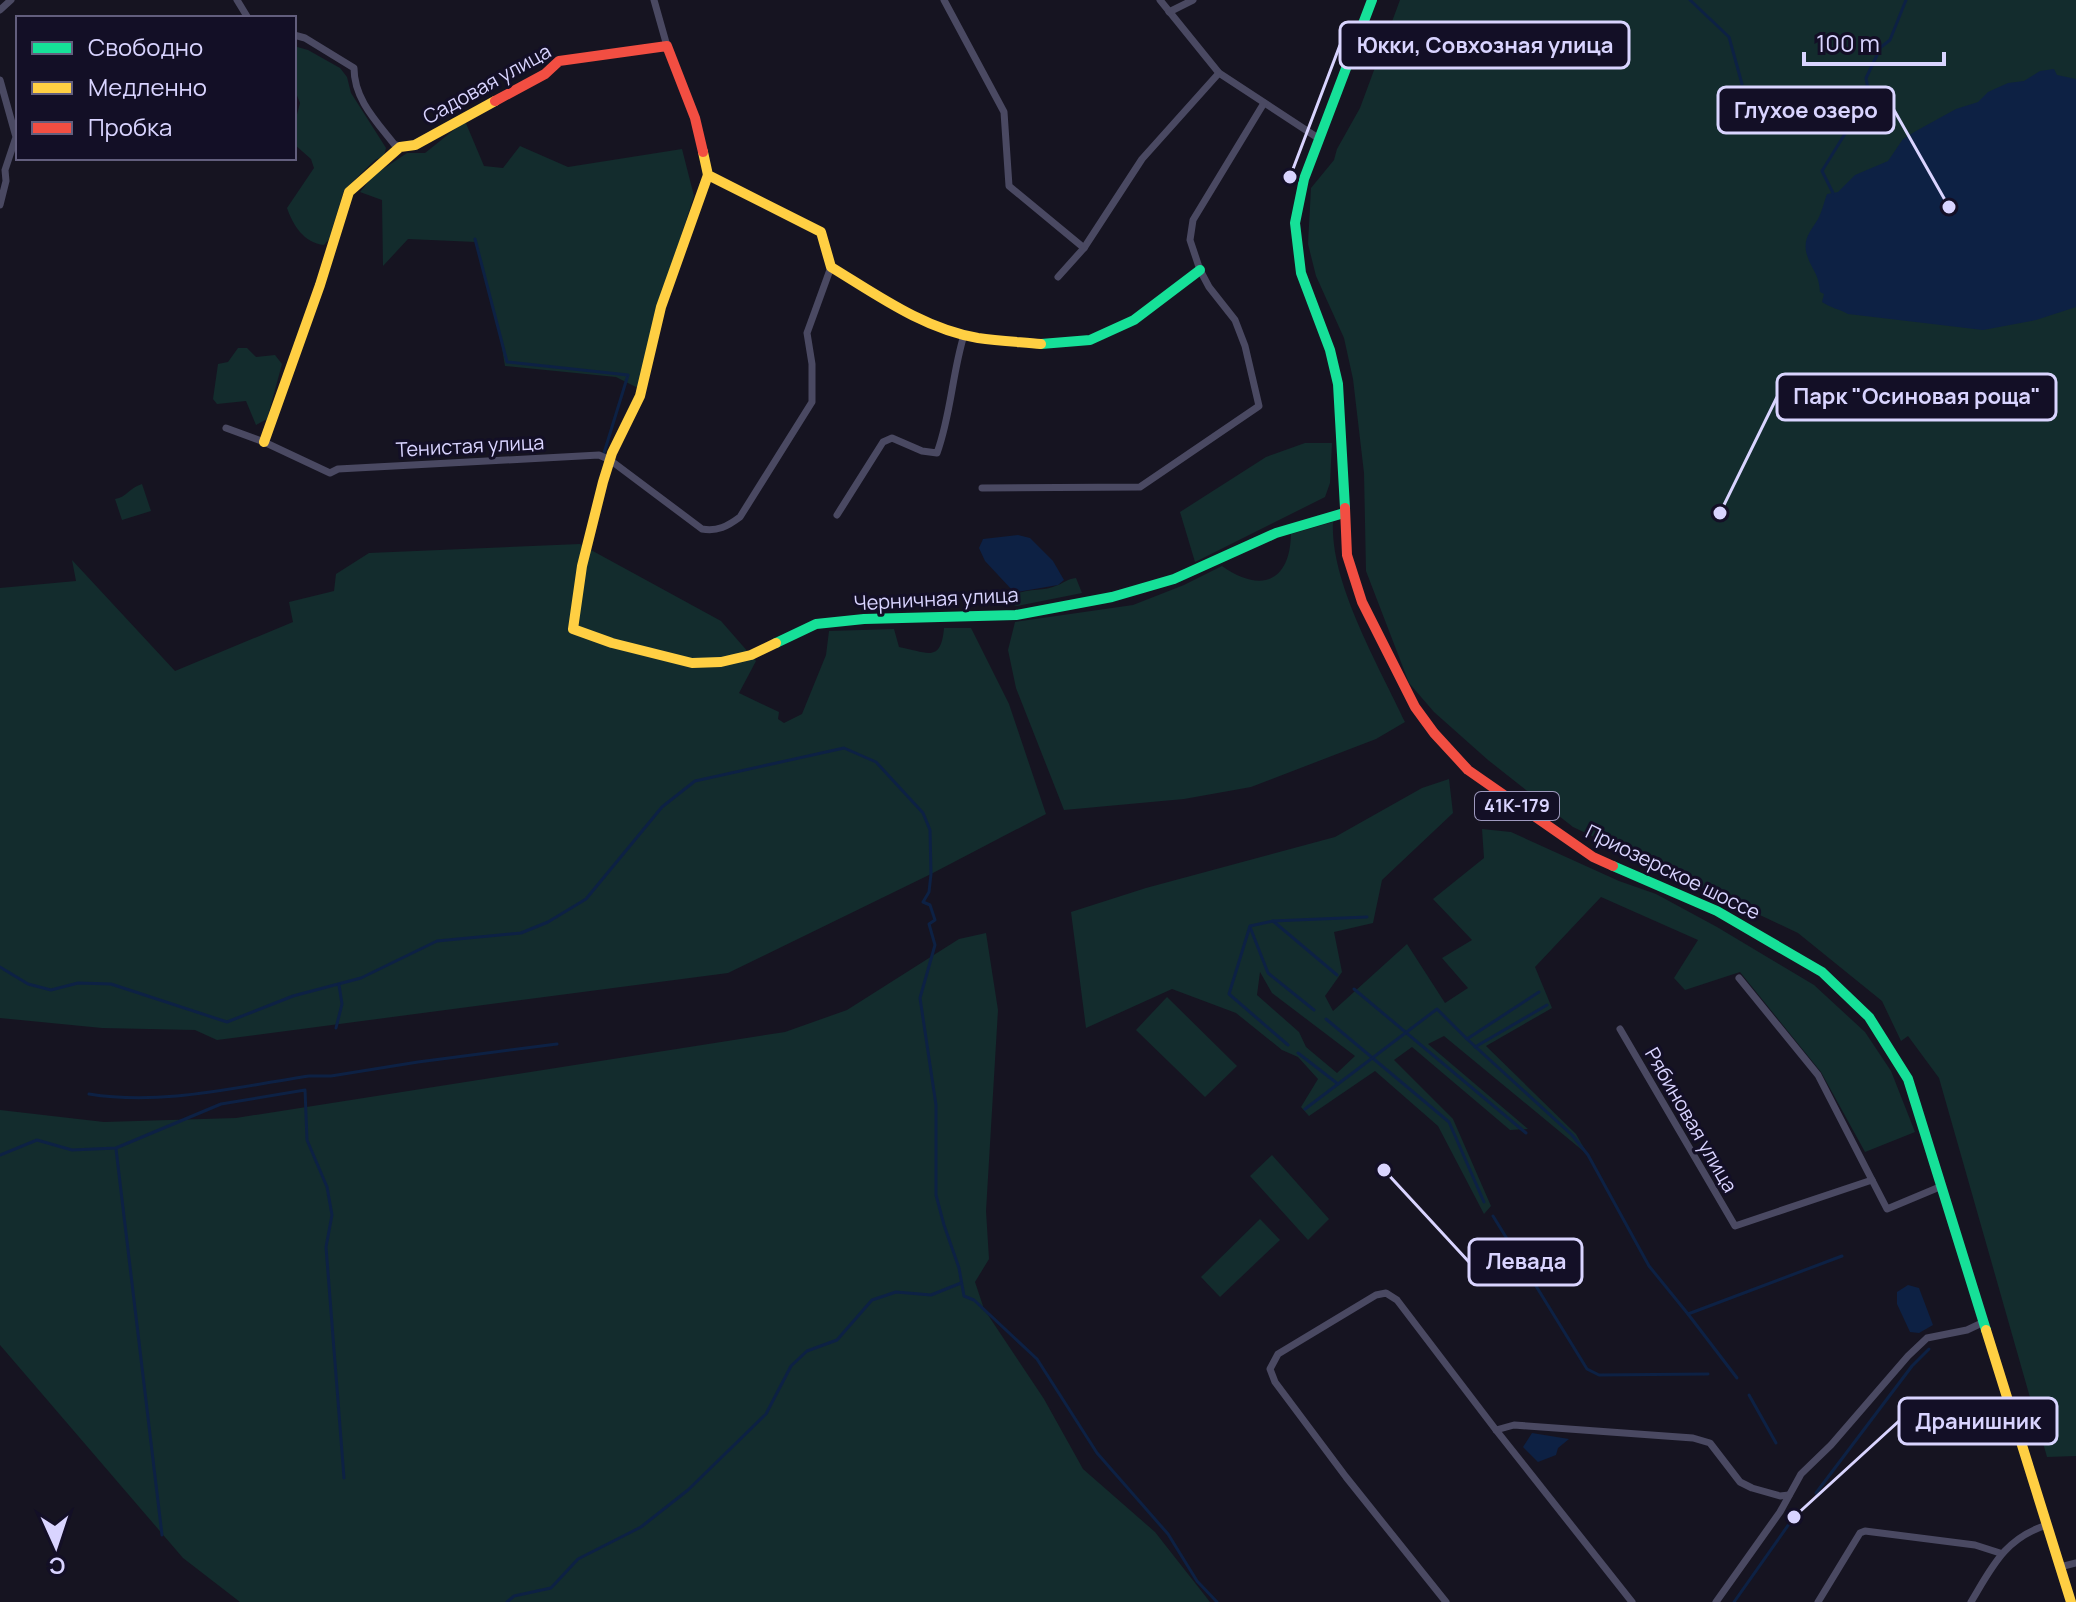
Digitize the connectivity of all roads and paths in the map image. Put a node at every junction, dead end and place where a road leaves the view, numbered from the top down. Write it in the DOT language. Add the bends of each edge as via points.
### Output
graph roads {
  1 [pos="11,0"];
  2 [pos="654,0"];
  3 [pos="944,0"];
  4 [pos="1160,0"];
  5 [pos="1193,0"];
  6 [pos="1372,0"];
  7 [pos="0,10"];
  8 [pos="1169,12"];
  9 [pos="296,36"];
  10 [pos="667,46"];
  11 [pos="1219,73"];
  12 [pos="0,80"];
  13 [pos="1264,103"];
  14 [pos="1318,138"];
  15 [pos="400,147"];
  16 [pos="708,175"];
  17 [pos="0,205"];
  18 [pos="1084,248"];
  19 [pos="831,267"];
  20 [pos="1200,270"];
  21 [pos="1058,277"];
  22 [pos="964,335"];
  23 [pos="226,428"];
  24 [pos="264,442"];
  25 [pos="610,460"];
  26 [pos="982,488"];
  27 [pos="1344,513"];
  28 [pos="837,515"];
  29 [pos="1739,978"];
  30 [pos="1620,1029"];
  31 [pos="1872,1180"];
  32 [pos="1942,1186"];
  33 [pos="1984,1322"];
  34 [pos="1496,1430"];
  35 [pos="1789,1495"];
  36 [pos="2047,1525"];
  37 [pos="2000,1553"];
  38 [pos="2076,1563"];
  39 [pos="2060,1567"];
  40 [pos="1446,1602"];
  41 [pos="1632,1602"];
  42 [pos="1716,1602"];
  43 [pos="1818,1602"];
  44 [pos="1971,1602"];
  45 [pos="2071,1602"];
  1 -- 7 [label="street"];
  2 -- 10 [label="street"];
  3 -- 18 [label="street" via="1004,112 1009,186"];
  4 -- 8 [label="street"];
  5 -- 8 [label="street"];
  6 -- 14 [label="street, Приозерское шоссе / 41К-179"];
  8 -- 11 [label="street"];
  9 -- 15 [label="street" via="354,68 364,104"];
  10 -- 15 [label="street, Садовая улица" via="559,61 545,74 415,145"];
  10 -- 16 [label="street" via="695,118"];
  11 -- 13 [label="street"];
  11 -- 18 [label="street" via="1142,159"];
  12 -- 17 [label="street" via="16,137"];
  13 -- 14 [label="street"];
  13 -- 20 [label="street" via="1193,220 1190,240"];
  14 -- 27 [label="street, Приозерское шоссе / 41К-179" via="1298,200 1296,246 1338,384"];
  15 -- 24 [label="street, Садовая улица" via="349,192"];
  16 -- 19 [label="street" via="821,232"];
  16 -- 25 [label="street" via="657,320 639,397"];
  18 -- 21 [label="street"];
  19 -- 22 [label="street" via="900,310"];
  19 -- 25 [label="street" via="807,333 812,402 740,517 726,527 702,529"];
  20 -- 22 [label="street" via="1142,316 1090,340 1044,344"];
  20 -- 26 [label="street" via="1235,320 1259,406 1140,487"];
  22 -- 28 [label="street" via="937,453 892,438 883,442"];
  23 -- 24 [label="street"];
  24 -- 25 [label="street, Тенистая улица" via="330,473 584,455"];
  25 -- 27 [label="street, Черничная улица" via="581,566 573,629 692,663 751,655 816,624 1016,615 1112,597 1174,579 1276,533"];
  27 -- 32 [label="street, Приозерское шоссе / 41К-179" via="1347,555 1362,602 1415,707 1434,733 1468,770 1593,857 1717,911 1822,972 1869,1017 1908,1079"];
  29 -- 31 [label="street" via="1818,1075"];
  30 -- 31 [label="street, Рябиновая улица" via="1735,1226"];
  31 -- 32 [label="street" via="1887,1209"];
  32 -- 33 [label="street, Приозерское шоссе / 41К-179"];
  33 -- 35 [label="street" via="1927,1338 1801,1474"];
  33 -- 36 [label="street, Приозерское шоссе / 41К-179"];
  34 -- 35 [label="street" via="1514,1425 1693,1438 1710,1443 1740,1482"];
  34 -- 40 [label="street" via="1397,1300 1386,1293 1278,1354 1270,1369 1306,1424"];
  34 -- 41 [label="street"];
  35 -- 42 [label="street"];
  36 -- 37 [label="street"];
  36 -- 39 [label="street, Приозерское шоссе / 41К-179"];
  37 -- 43 [label="street" via="1865,1531"];
  37 -- 44 [label="street"];
  38 -- 39 [label="street"];
  39 -- 45 [label="street, Приозерское шоссе / 41К-179"];
}
